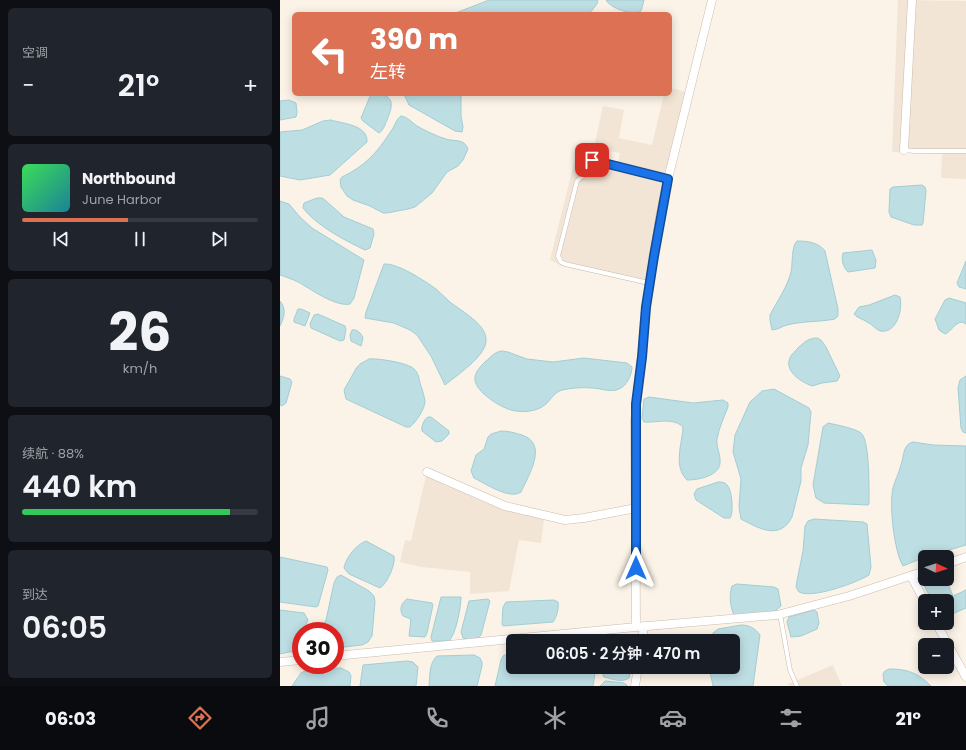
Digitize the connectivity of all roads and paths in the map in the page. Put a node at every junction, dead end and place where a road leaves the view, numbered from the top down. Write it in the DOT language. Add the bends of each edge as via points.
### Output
graph roads {
  1 [pos="712,0"];
  2 [pos="912,0"];
  3 [pos="904,150"];
  4 [pos="966,151"];
  5 [pos="668,179"];
  6 [pos="650,284"];
  7 [pos="427,472"];
  8 [pos="636,508"];
  9 [pos="966,557"];
  10 [pos="954,561"];
  11 [pos="918,574"];
  12 [pos="912,576"];
  13 [pos="921,594"];
  14 [pos="779,614"];
  15 [pos="640,627"];
  16 [pos="940,630"];
  17 [pos="641,634"];
  18 [pos="344,655"];
  19 [pos="292,661"];
  20 [pos="280,662"];
  21 [pos="637,674"];
  22 [pos="966,677"];
  23 [pos="635,686"];
  24 [pos="797,686"];
  1 -- 5 [label="street"];
  2 -- 3 [label="street"];
  3 -- 4 [label="lane"];
  5 -- 6 [label="street"];
  5 -- 6 [label="lane" via="589,160 584,176 577,181 558,256 561,262 566,264"];
  6 -- 8 [label="street" via="636,404"];
  7 -- 8 [label="street" via="505,506 565,520"];
  8 -- 15 [label="street"];
  9 -- 10 [label="street"];
  11 -- 12 [label="street"];
  12 -- 13 [label="street"];
  12 -- 14 [label="street"];
  14 -- 15 [label="street"];
  14 -- 24 [label="lane" via="790,670"];
  15 -- 17 [label="street"];
  15 -- 18 [label="street"];
  16 -- 22 [label="street"];
  19 -- 20 [label="street"];
  21 -- 23 [label="street"];
}
